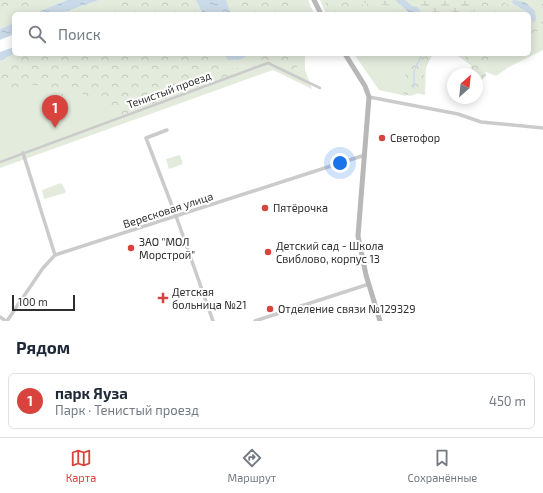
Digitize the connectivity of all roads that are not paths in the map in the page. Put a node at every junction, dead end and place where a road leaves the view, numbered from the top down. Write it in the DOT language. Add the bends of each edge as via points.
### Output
graph roads {
  1 [pos="314,0"];
  2 [pos="320,12"];
  3 [pos="347,56"];
  4 [pos="320,88"];
  5 [pos="369,97"];
  6 [pos="543,128"];
  7 [pos="167,130"];
  8 [pos="23,153"];
  9 [pos="365,155"];
  10 [pos="0,162"];
  11 [pos="176,216"];
  12 [pos="55,255"];
  13 [pos="368,284"];
  14 [pos="0,317"];
  15 [pos="6,321"];
  16 [pos="213,321"];
  17 [pos="255,321"];
  18 [pos="380,321"];
  1 -- 2 [label="main road"];
  3 -- 5 [label="main road"];
  4 -- 8 [label="street, Тенистый проезд" via="268,63"];
  5 -- 6 [label="street" via="458,114 481,122"];
  5 -- 9 [label="main road"];
  7 -- 11 [label="street" via="146,138"];
  8 -- 10 [label="street, Тенистый проезд"];
  8 -- 12 [label="street"];
  9 -- 11 [label="street, Вересковая улица"];
  9 -- 13 [label="main road" via="358,236"];
  11 -- 12 [label="street, Вересковая улица"];
  11 -- 16 [label="street"];
  12 -- 15 [label="street"];
  13 -- 17 [label="street"];
  13 -- 18 [label="main road"];
  14 -- 15 [label="street"];
}
